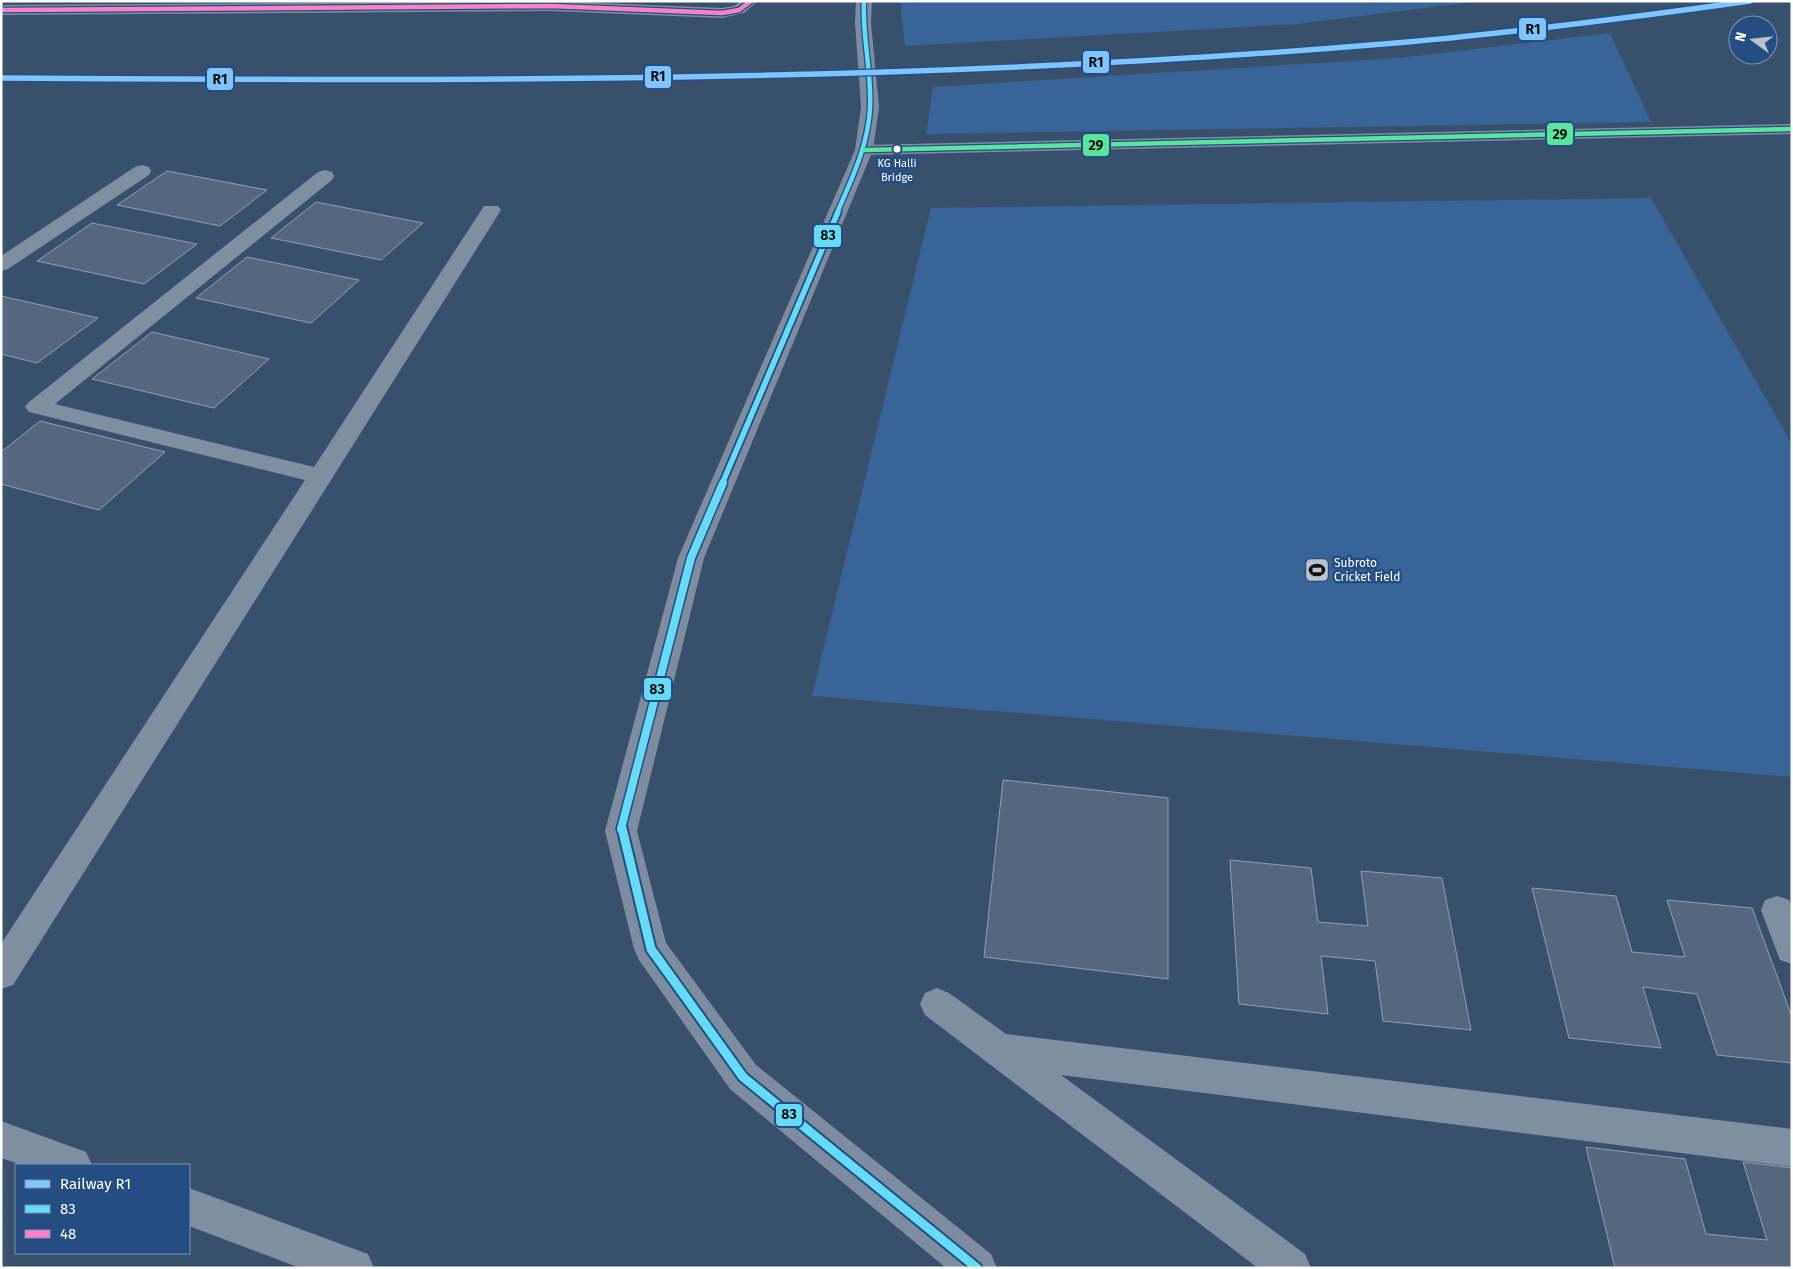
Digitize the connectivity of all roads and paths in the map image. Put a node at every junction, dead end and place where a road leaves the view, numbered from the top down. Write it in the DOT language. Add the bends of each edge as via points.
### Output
graph roads {
  1 [pos="751,1"];
  2 [pos="864,1"];
  3 [pos="554,4"];
  4 [pos="353,5"];
  5 [pos="1,10"];
  6 [pos="1792,129"];
  7 [pos="864,150"];
  8 [pos="142,171"];
  9 [pos="325,176"];
  10 [pos="491,210"];
  11 [pos="1,265"];
  12 [pos="320,476"];
  13 [pos="1777,910"];
  14 [pos="1792,949"];
  15 [pos="1,974"];
  16 [pos="937,1004"];
  17 [pos="997,1050"];
  18 [pos="1,1139"];
  19 [pos="1792,1148"];
  20 [pos="70,1164"];
  21 [pos="190,1208"];
  22 [pos="354,1268"];
  23 [pos="977,1268"];
  24 [pos="1291,1268"];
  1 -- 3 [label="street" via="740,10 722,13"];
  2 -- 7 [label="main road" via="870,107"];
  3 -- 4 [label="street"];
  4 -- 5 [label="street"];
  6 -- 7 [label="street"];
  7 -- 23 [label="main road" via="691,558 621,831 651,950 744,1077"];
  8 -- 11 [label="street"];
  9 -- 12 [label="street" via="37,407"];
  10 -- 12 [label="street"];
  12 -- 15 [label="street"];
  13 -- 14 [label="street"];
  16 -- 17 [label="street"];
  17 -- 19 [label="street"];
  17 -- 24 [label="street"];
  18 -- 20 [label="street"];
  21 -- 22 [label="street"];
}
